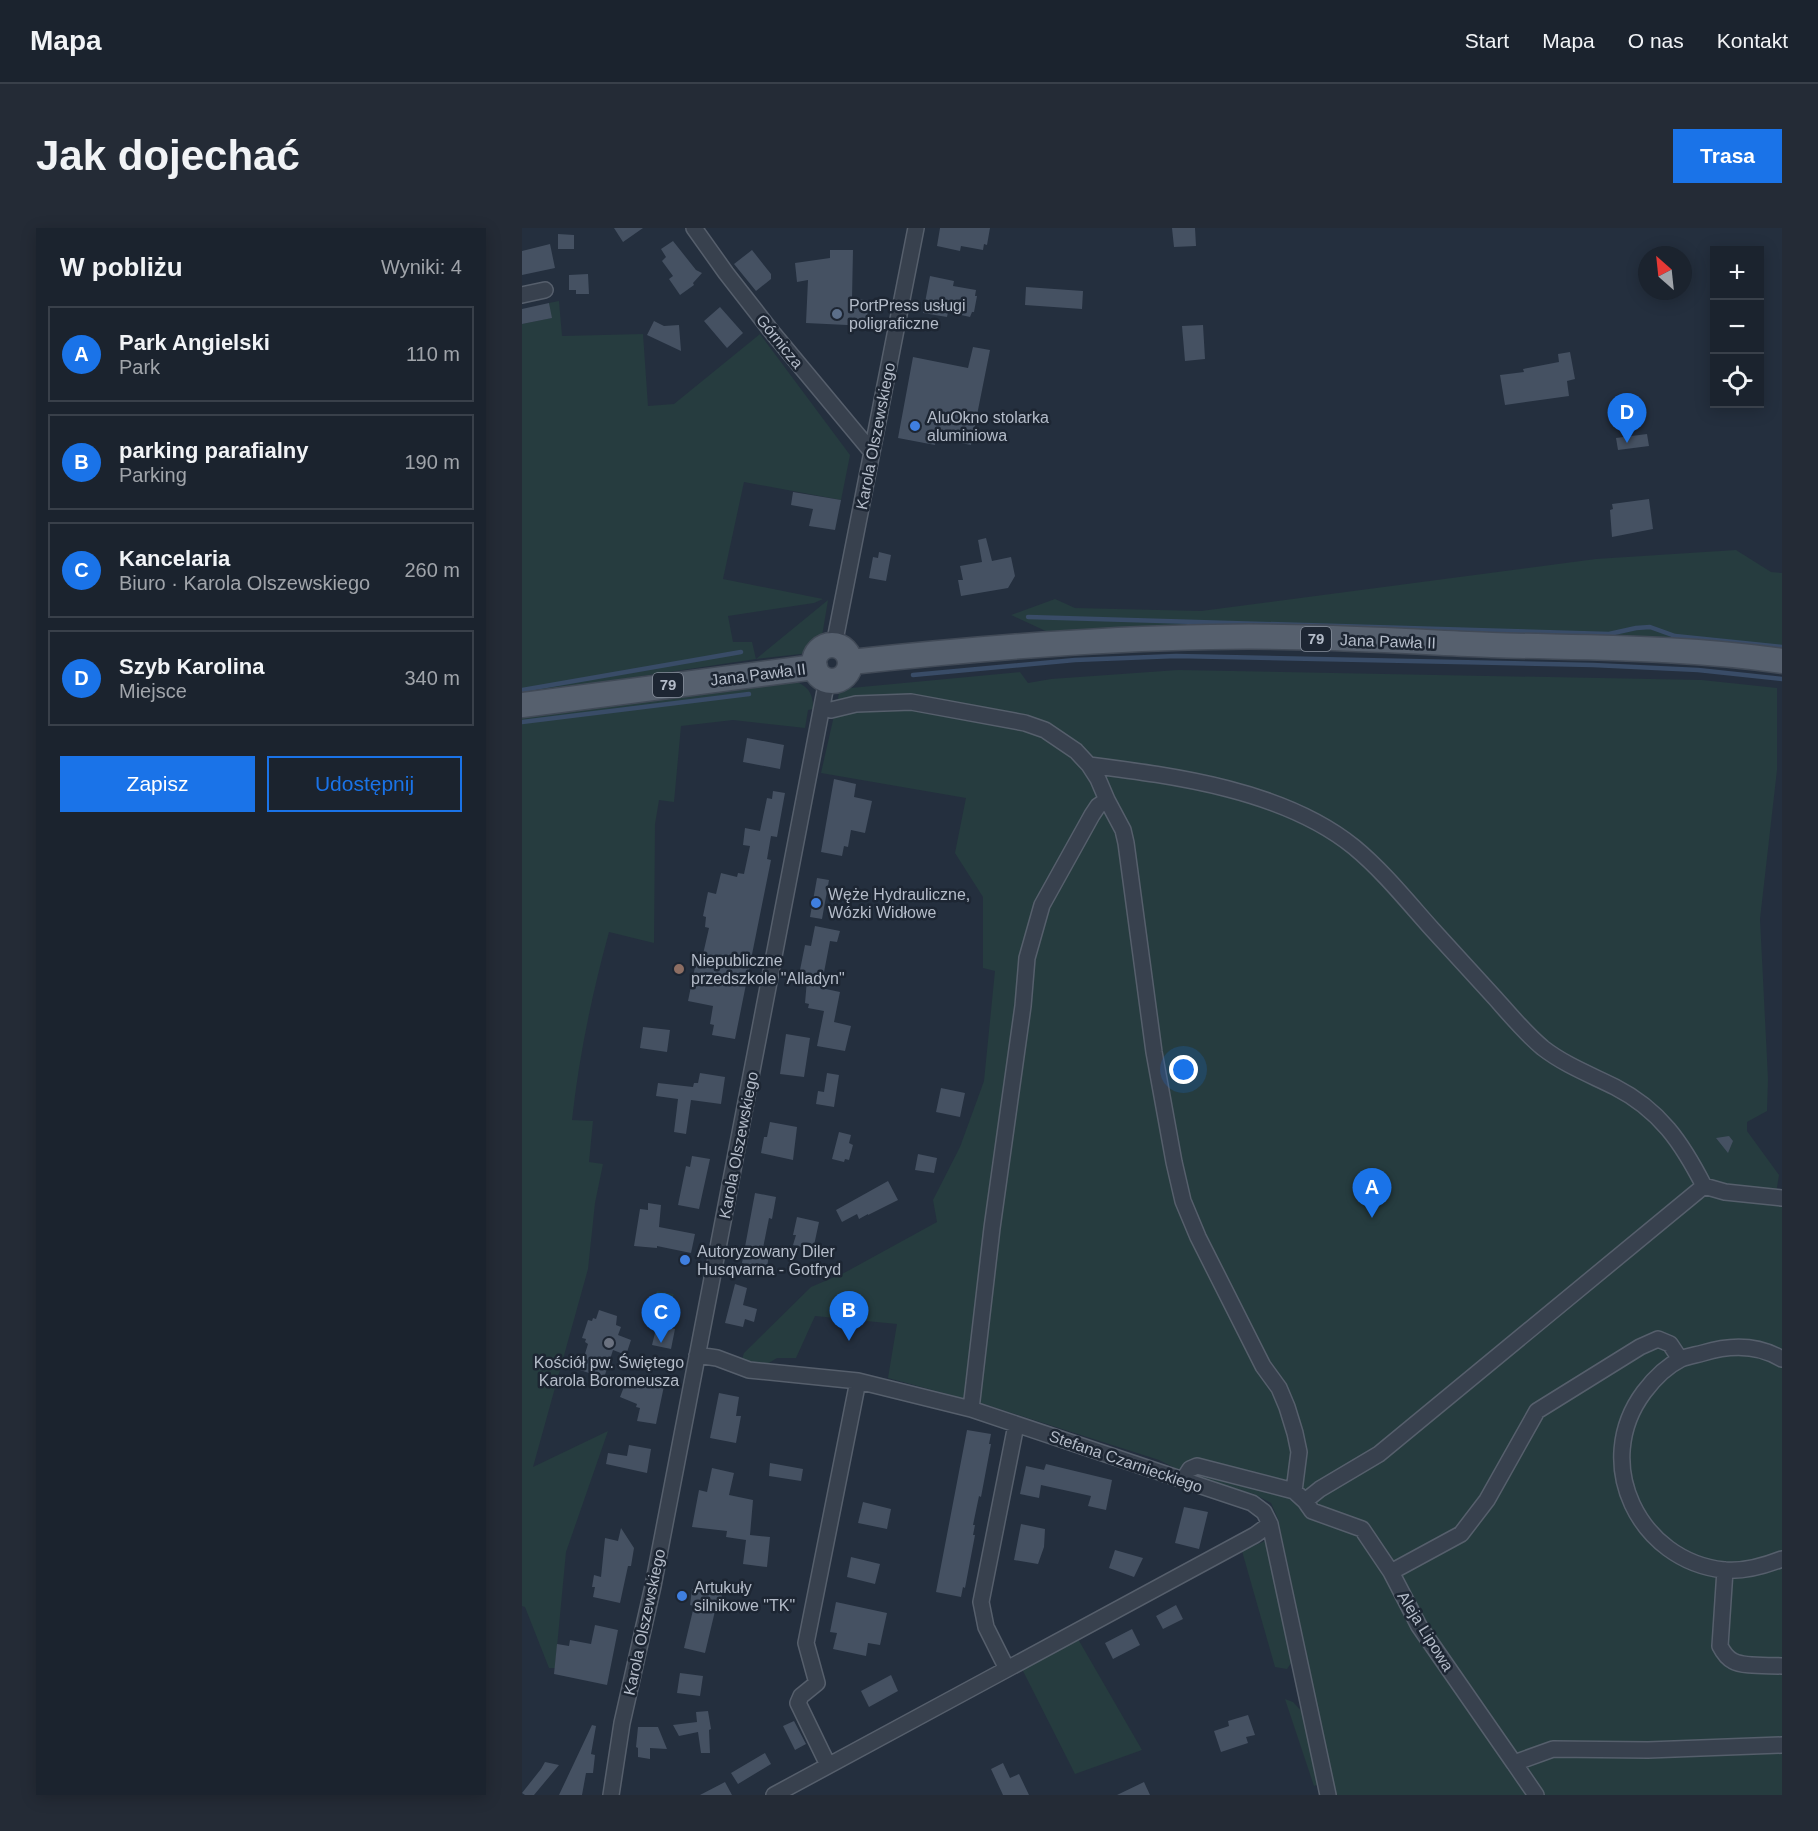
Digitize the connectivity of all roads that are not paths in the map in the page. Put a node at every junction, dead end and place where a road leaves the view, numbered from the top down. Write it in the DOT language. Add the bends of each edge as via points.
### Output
graph roads {
  1 [pos="694,228"];
  2 [pos="916,228"];
  3 [pos="545,290"];
  4 [pos="522,295"];
  5 [pos="871,451"];
  6 [pos="834,645"];
  7 [pos="1782,661"];
  8 [pos="851,662"];
  9 [pos="821,674"];
  10 [pos="522,705"];
  11 [pos="831,710"];
  12 [pos="1089,765"];
  13 [pos="1107,800"];
  14 [pos="1704,1186"];
  15 [pos="1782,1198"];
  16 [pos="697,1355"];
  17 [pos="1680,1359"];
  18 [pos="1782,1359"];
  19 [pos="858,1381"];
  20 [pos="970,1409"];
  21 [pos="1016,1425"];
  22 [pos="1183,1480"];
  23 [pos="1299,1496"];
  24 [pos="1270,1524"];
  25 [pos="1782,1559"];
  26 [pos="1725,1570"];
  27 [pos="1390,1572"];
  28 [pos="1782,1666"];
  29 [pos="1007,1669"];
  30 [pos="1782,1745"];
  31 [pos="1514,1763"];
  32 [pos="828,1765"];
  33 [pos="612,1792"];
  34 [pos="1325,1794"];
  35 [pos="774,1795"];
  36 [pos="1536,1795"];
  1 -- 5 [label="street, Górnicza" via="765,323"];
  2 -- 5 [label="street, Karola Olszewskiego"];
  3 -- 4 [label="street"];
  5 -- 6 [label="street, Karola Olszewskiego"];
  6 -- 8 [label="main road" via="844,648"];
  6 -- 9 [label="main road" via="817,653"];
  7 -- 8 [label="main road, Jana Pawła II / 79" via="1637,650 1230,636 1024,645"];
  8 -- 9 [label="main road, 79" via="842,679"];
  9 -- 10 [label="main road, Jana Pawła II / 79"];
  9 -- 16 [label="street, Karola Olszewskiego"];
  11 -- 12 [label="street" via="856,704 911,702 1025,723 1061,740"];
  12 -- 13 [label="street"];
  12 -- 14 [label="street" via="1140,771 1256,796 1297,812 1336,834 1399,891 1537,1042 1557,1058 1640,1102 1658,1117 1691,1160"];
  13 -- 20 [label="street" via="1092,815 1042,905 1027,958"];
  13 -- 23 [label="street" via="1126,843 1154,1052 1183,1201 1258,1356 1279,1388 1299,1452"];
  14 -- 15 [label="street"];
  14 -- 23 [label="street" via="1379,1454 1320,1489"];
  16 -- 19 [label="street, Stefana Czarnieckiego" via="717,1358 749,1371"];
  16 -- 33 [label="street, Karola Olszewskiego" via="653,1586 622,1723"];
  17 -- 18 [label="street" via="1737,1347 1765,1351"];
  17 -- 26 [label="street" via="1660,1374 1638,1401 1624,1434 1622,1471 1626,1490 1654,1538 1689,1560"];
  17 -- 27 [label="street, Aleja Lipowa" via="1670,1344 1658,1339 1537,1411 1487,1500 1461,1534"];
  19 -- 20 [label="street, Stefana Czarnieckiego"];
  19 -- 32 [label="street" via="806,1643 817,1683 798,1703"];
  20 -- 21 [label="street, Stefana Czarnieckiego"];
  21 -- 22 [label="street, Stefana Czarnieckiego"];
  21 -- 29 [label="street" via="981,1602 986,1627"];
  22 -- 23 [label="street" via="1197,1466"];
  22 -- 24 [label="street, Stefana Czarnieckiego" via="1252,1503 1264,1512"];
  23 -- 27 [label="street" via="1312,1511 1362,1529"];
  24 -- 29 [label="street"];
  24 -- 34 [label="street, Stefana Czarnieckiego"];
  25 -- 26 [label="street" via="1764,1566"];
  26 -- 28 [label="street" via="1720,1646 1733,1662"];
  27 -- 31 [label="street, Aleja Lipowa" via="1419,1626"];
  29 -- 32 [label="street"];
  30 -- 31 [label="street" via="1553,1749"];
  31 -- 36 [label="street, Aleja Lipowa"];
  32 -- 35 [label="street"];
}
